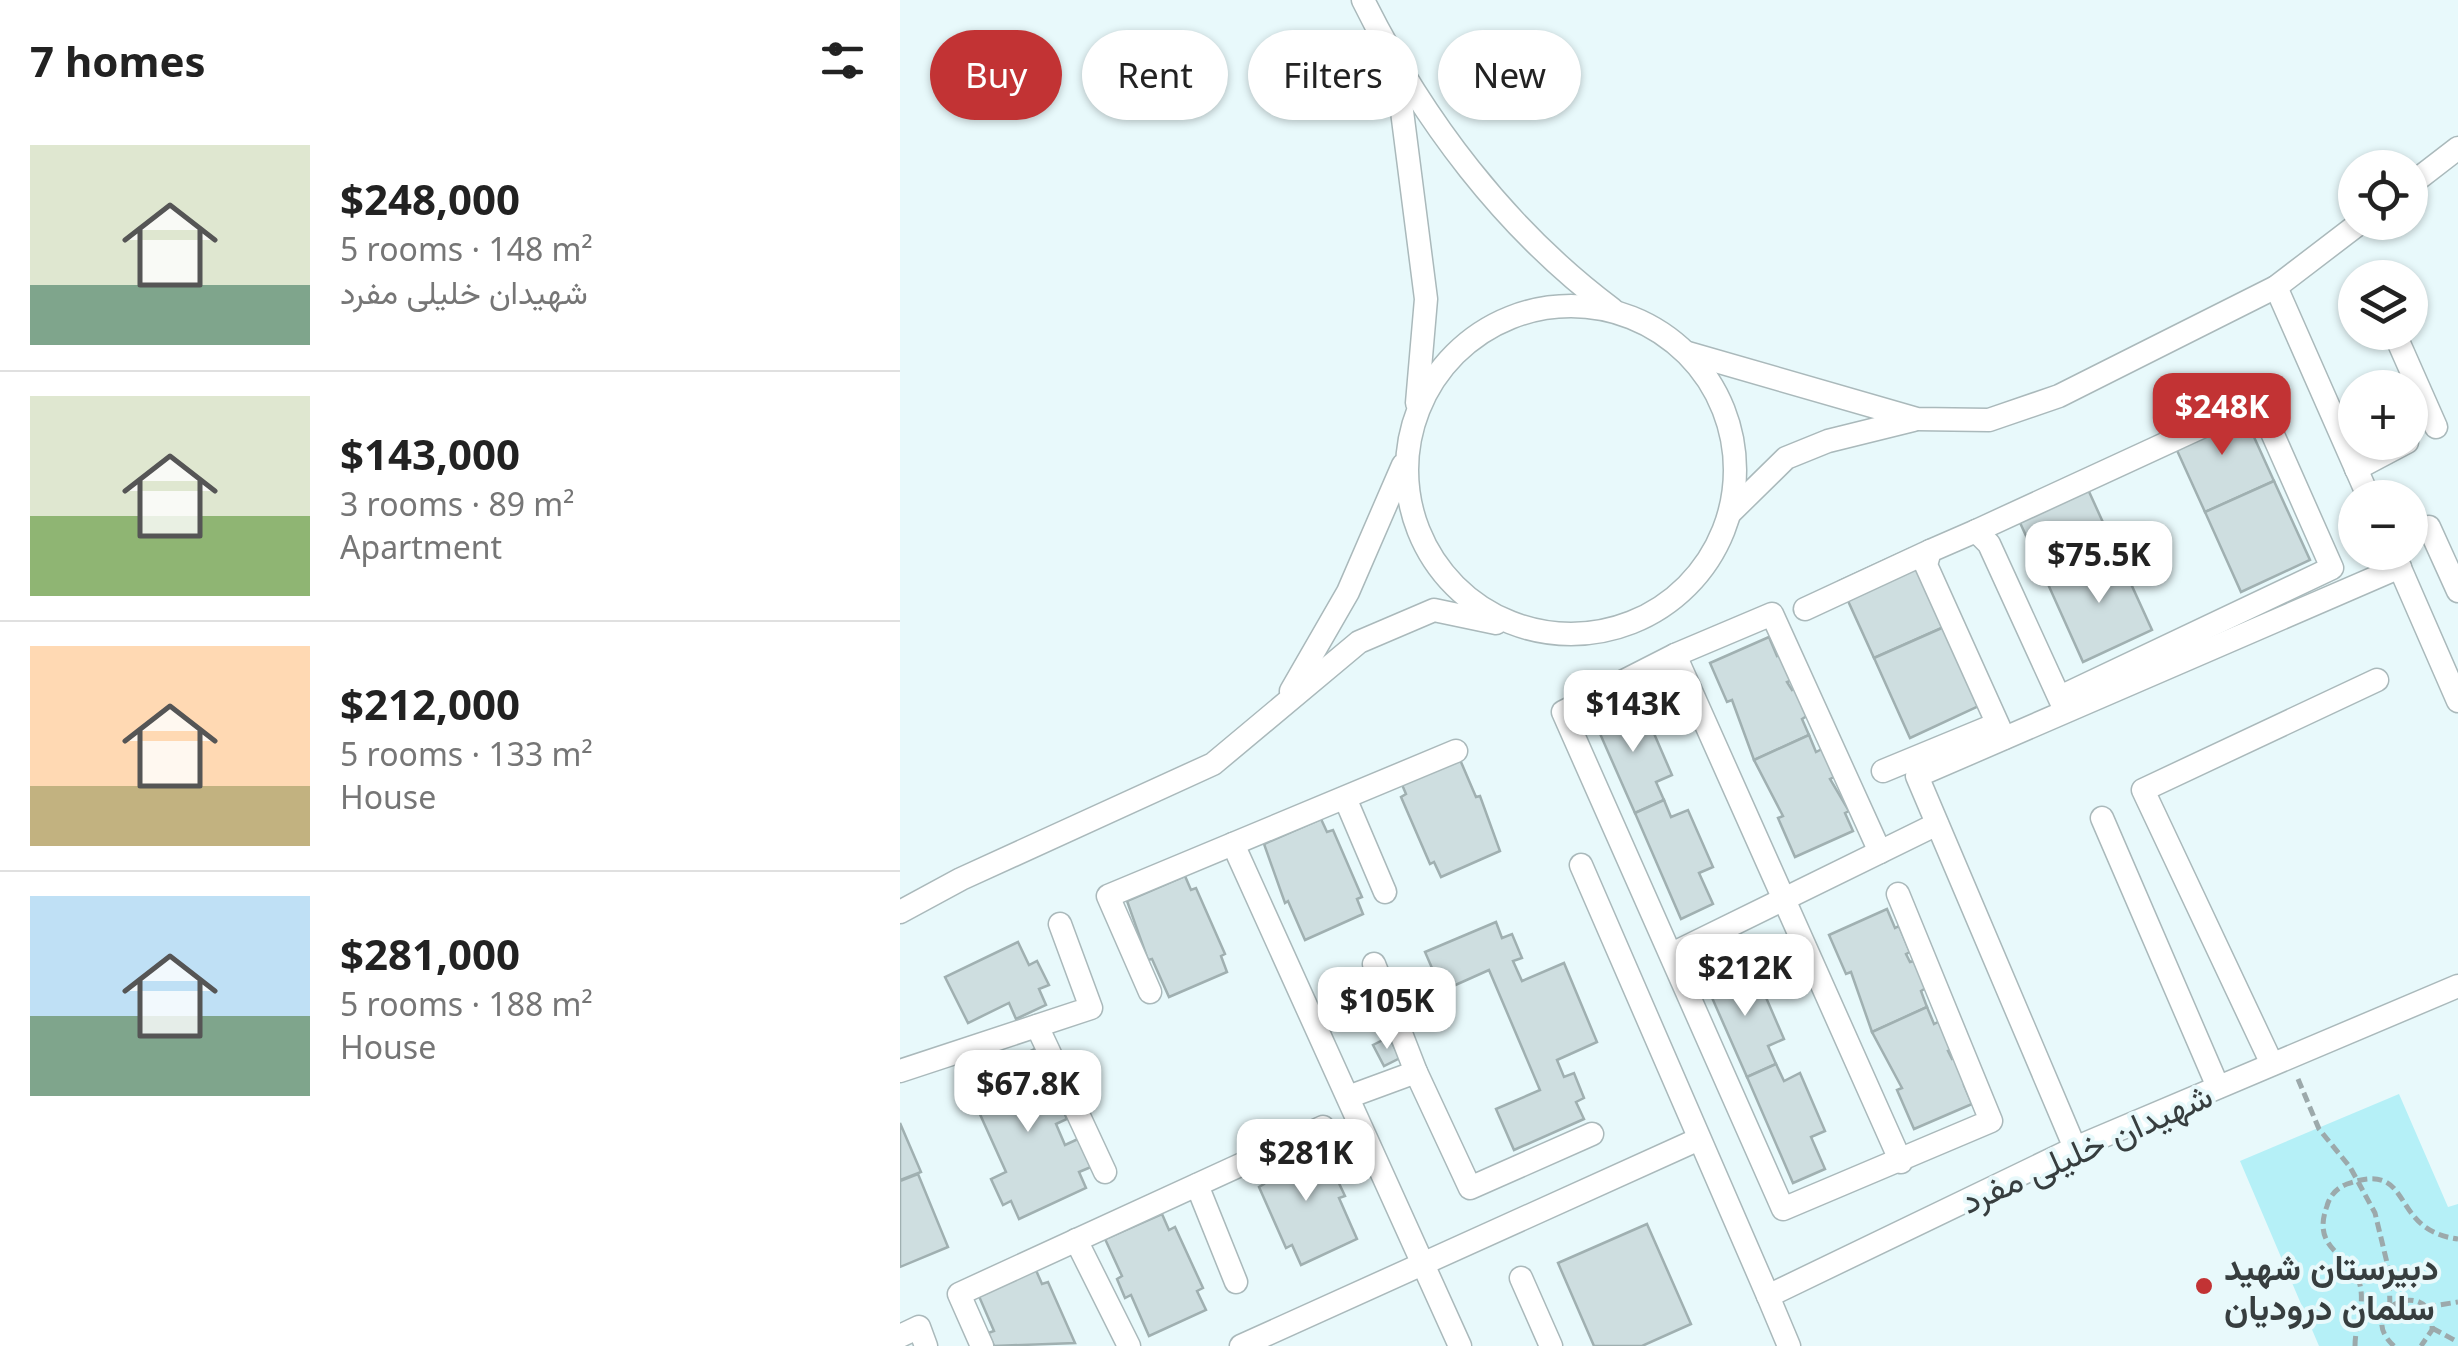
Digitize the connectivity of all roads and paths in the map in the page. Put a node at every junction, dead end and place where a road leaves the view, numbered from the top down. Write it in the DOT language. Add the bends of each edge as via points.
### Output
graph roads {
  1 [pos="1362,0"];
  2 [pos="1377,30"];
  3 [pos="1418,96"];
  4 [pos="1404,120"];
  5 [pos="2458,148"];
  6 [pos="2428,171"];
  7 [pos="2338,240"];
  8 [pos="2276,287"];
  9 [pos="1614,310"];
  10 [pos="2402,350"];
  11 [pos="1688,353"];
  12 [pos="1416,414"];
  13 [pos="2458,417"];
  14 [pos="1917,419"];
  15 [pos="2436,427"];
  16 [pos="2428,431"];
  17 [pos="1408,455"];
  18 [pos="2373,460"];
  19 [pos="2356,469"];
  20 [pos="2361,480"];
  21 [pos="1730,512"];
  22 [pos="2429,527"];
  23 [pos="1976,531"];
  24 [pos="1930,551"];
  25 [pos="2373,570"];
  26 [pos="2400,570"];
  27 [pos="2458,591"];
  28 [pos="1806,609"];
  29 [pos="1530,630"];
  30 [pos="1675,655"];
  31 [pos="2377,680"];
  32 [pos="2458,701"];
  33 [pos="2063,704"];
  34 [pos="1281,707"];
  35 [pos="2001,731"];
  36 [pos="1456,751"];
  37 [pos="1883,772"];
  38 [pos="1345,798"];
  39 [pos="2102,818"];
  40 [pos="1937,824"];
  41 [pos="1233,844"];
  42 [pos="1880,852"];
  43 [pos="1580,865"];
  44 [pos="1385,892"];
  45 [pos="1898,894"];
  46 [pos="1782,900"];
  47 [pos="900,912"];
  48 [pos="1060,924"];
  49 [pos="1672,954"];
  50 [pos="1374,964"];
  51 [pos="2458,986"];
  52 [pos="1150,992"];
  53 [pos="1037,1026"];
  54 [pos="2280,1061"];
  55 [pos="900,1071"];
  56 [pos="1416,1072"];
  57 [pos="2218,1087"];
  58 [pos="1348,1098"];
  59 [pos="1323,1126"];
  60 [pos="1592,1134"];
  61 [pos="1699,1139"];
  62 [pos="2075,1148"];
  63 [pos="1901,1162"];
  64 [pos="1104,1172"];
  65 [pos="2358,1181"];
  66 [pos="1197,1185"];
  67 [pos="2458,1239"];
  68 [pos="1076,1240"];
  69 [pos="1425,1264"];
  70 [pos="1521,1278"];
  71 [pos="1236,1282"];
  72 [pos="1768,1296"];
  73 [pos="2458,1302"];
  74 [pos="2390,1307"];
  75 [pos="2426,1308"];
  76 [pos="2432,1328"];
  77 [pos="900,1336"];
  78 [pos="2458,1342"];
  79 [pos="2423,1345"];
  80 [pos="926,1346"];
  81 [pos="982,1346"];
  82 [pos="1129,1346"];
  83 [pos="1242,1346"];
  84 [pos="1460,1346"];
  85 [pos="1551,1346"];
  86 [pos="1788,1346"];
  87 [pos="2354,1346"];
  88 [pos="2394,1346"];
  1 -- 2 [label="street"];
  3 -- 9 [label="street" via="1506,214 1555,266"];
  4 -- 12 [label="street" via="1426,299"];
  5 -- 6 [label="street"];
  7 -- 8 [label="street"];
  8 -- 14 [label="street" via="2058,396 1989,420"];
  8 -- 19 [label="street"];
  9 -- 11 [label="street"];
  9 -- 12 [label="street" via="1546,308 1495,324 1462,347"];
  10 -- 15 [label="street"];
  11 -- 14 [label="street"];
  11 -- 21 [label="street" via="1730,427"];
  12 -- 17 [label="street"];
  13 -- 15 [label="street"];
  14 -- 21 [label="street" via="1786,458"];
  15 -- 16 [label="street"];
  17 -- 29 [label="street" via="1410,502 1425,545 1451,583 1488,612"];
  17 -- 34 [label="street" via="1348,592"];
  18 -- 19 [label="street"];
  19 -- 20 [label="street"];
  21 -- 29 [label="street" via="1709,560 1675,598 1631,624 1581,635"];
  22 -- 27 [label="street"];
  23 -- 24 [label="street"];
  23 -- 33 [label="street"];
  23 -- 33 [label="street" via="2258,401 2332,568"];
  24 -- 28 [label="street"];
  24 -- 35 [label="street" via="1926,565"];
  25 -- 33 [label="street"];
  26 -- 32 [label="street"];
  29 -- 34 [label="street" via="1434,610 1360,642"];
  30 -- 42 [label="street" via="1772,614"];
  30 -- 46 [label="street"];
  30 -- 49 [label="street" via="1563,712"];
  31 -- 54 [label="street" via="2143,790"];
  33 -- 35 [label="street"];
  34 -- 47 [label="street" via="1213,764"];
  35 -- 37 [label="street"];
  35 -- 40 [label="street" via="1917,776"];
  36 -- 38 [label="street"];
  38 -- 41 [label="street"];
  38 -- 44 [label="street"];
  39 -- 57 [label="street"];
  40 -- 42 [label="street"];
  40 -- 62 [label="street"];
  41 -- 52 [label="street" via="1108,896"];
  41 -- 58 [label="street"];
  42 -- 46 [label="street"];
  43 -- 61 [label="street"];
  45 -- 63 [label="street" via="1991,1121"];
  46 -- 49 [label="street"];
  46 -- 63 [label="street"];
  48 -- 53 [label="street" via="1091,1008"];
  49 -- 63 [label="street" via="1784,1209"];
  50 -- 56 [label="street"];
  51 -- 54 [label="street, شهیدان خلیلی مفرد"];
  53 -- 55 [label="street"];
  53 -- 64 [label="street"];
  54 -- 57 [label="street, شهیدان خلیلی مفرد"];
  54 -- 65 [label="path"];
  56 -- 58 [label="street"];
  56 -- 60 [label="street" via="1470,1188"];
  57 -- 62 [label="street, شهیدان خلیلی مفرد"];
  58 -- 69 [label="street"];
  59 -- 66 [label="street"];
  61 -- 69 [label="street"];
  61 -- 72 [label="street"];
  62 -- 72 [label="street, شهیدان خلیلی مفرد"];
  65 -- 67 [label="path" via="2390,1182 2412,1220 2435,1235"];
  65 -- 74 [label="path" via="2376,1213 2386,1252"];
  65 -- 87 [label="path" via="2331,1196 2323,1218 2328,1243 2357,1274 2361,1290"];
  66 -- 68 [label="street"];
  66 -- 71 [label="street"];
  68 -- 81 [label="street" via="959,1294"];
  68 -- 82 [label="street"];
  69 -- 83 [label="street"];
  69 -- 84 [label="street"];
  70 -- 85 [label="street"];
  72 -- 86 [label="street"];
  73 -- 75 [label="path"];
  74 -- 75 [label="path" via="2412,1300"];
  74 -- 88 [label="path" via="2383,1331"];
  75 -- 76 [label="path"];
  76 -- 78 [label="path"];
  76 -- 79 [label="path"];
  77 -- 80 [label="street" via="919,1327"];
}
